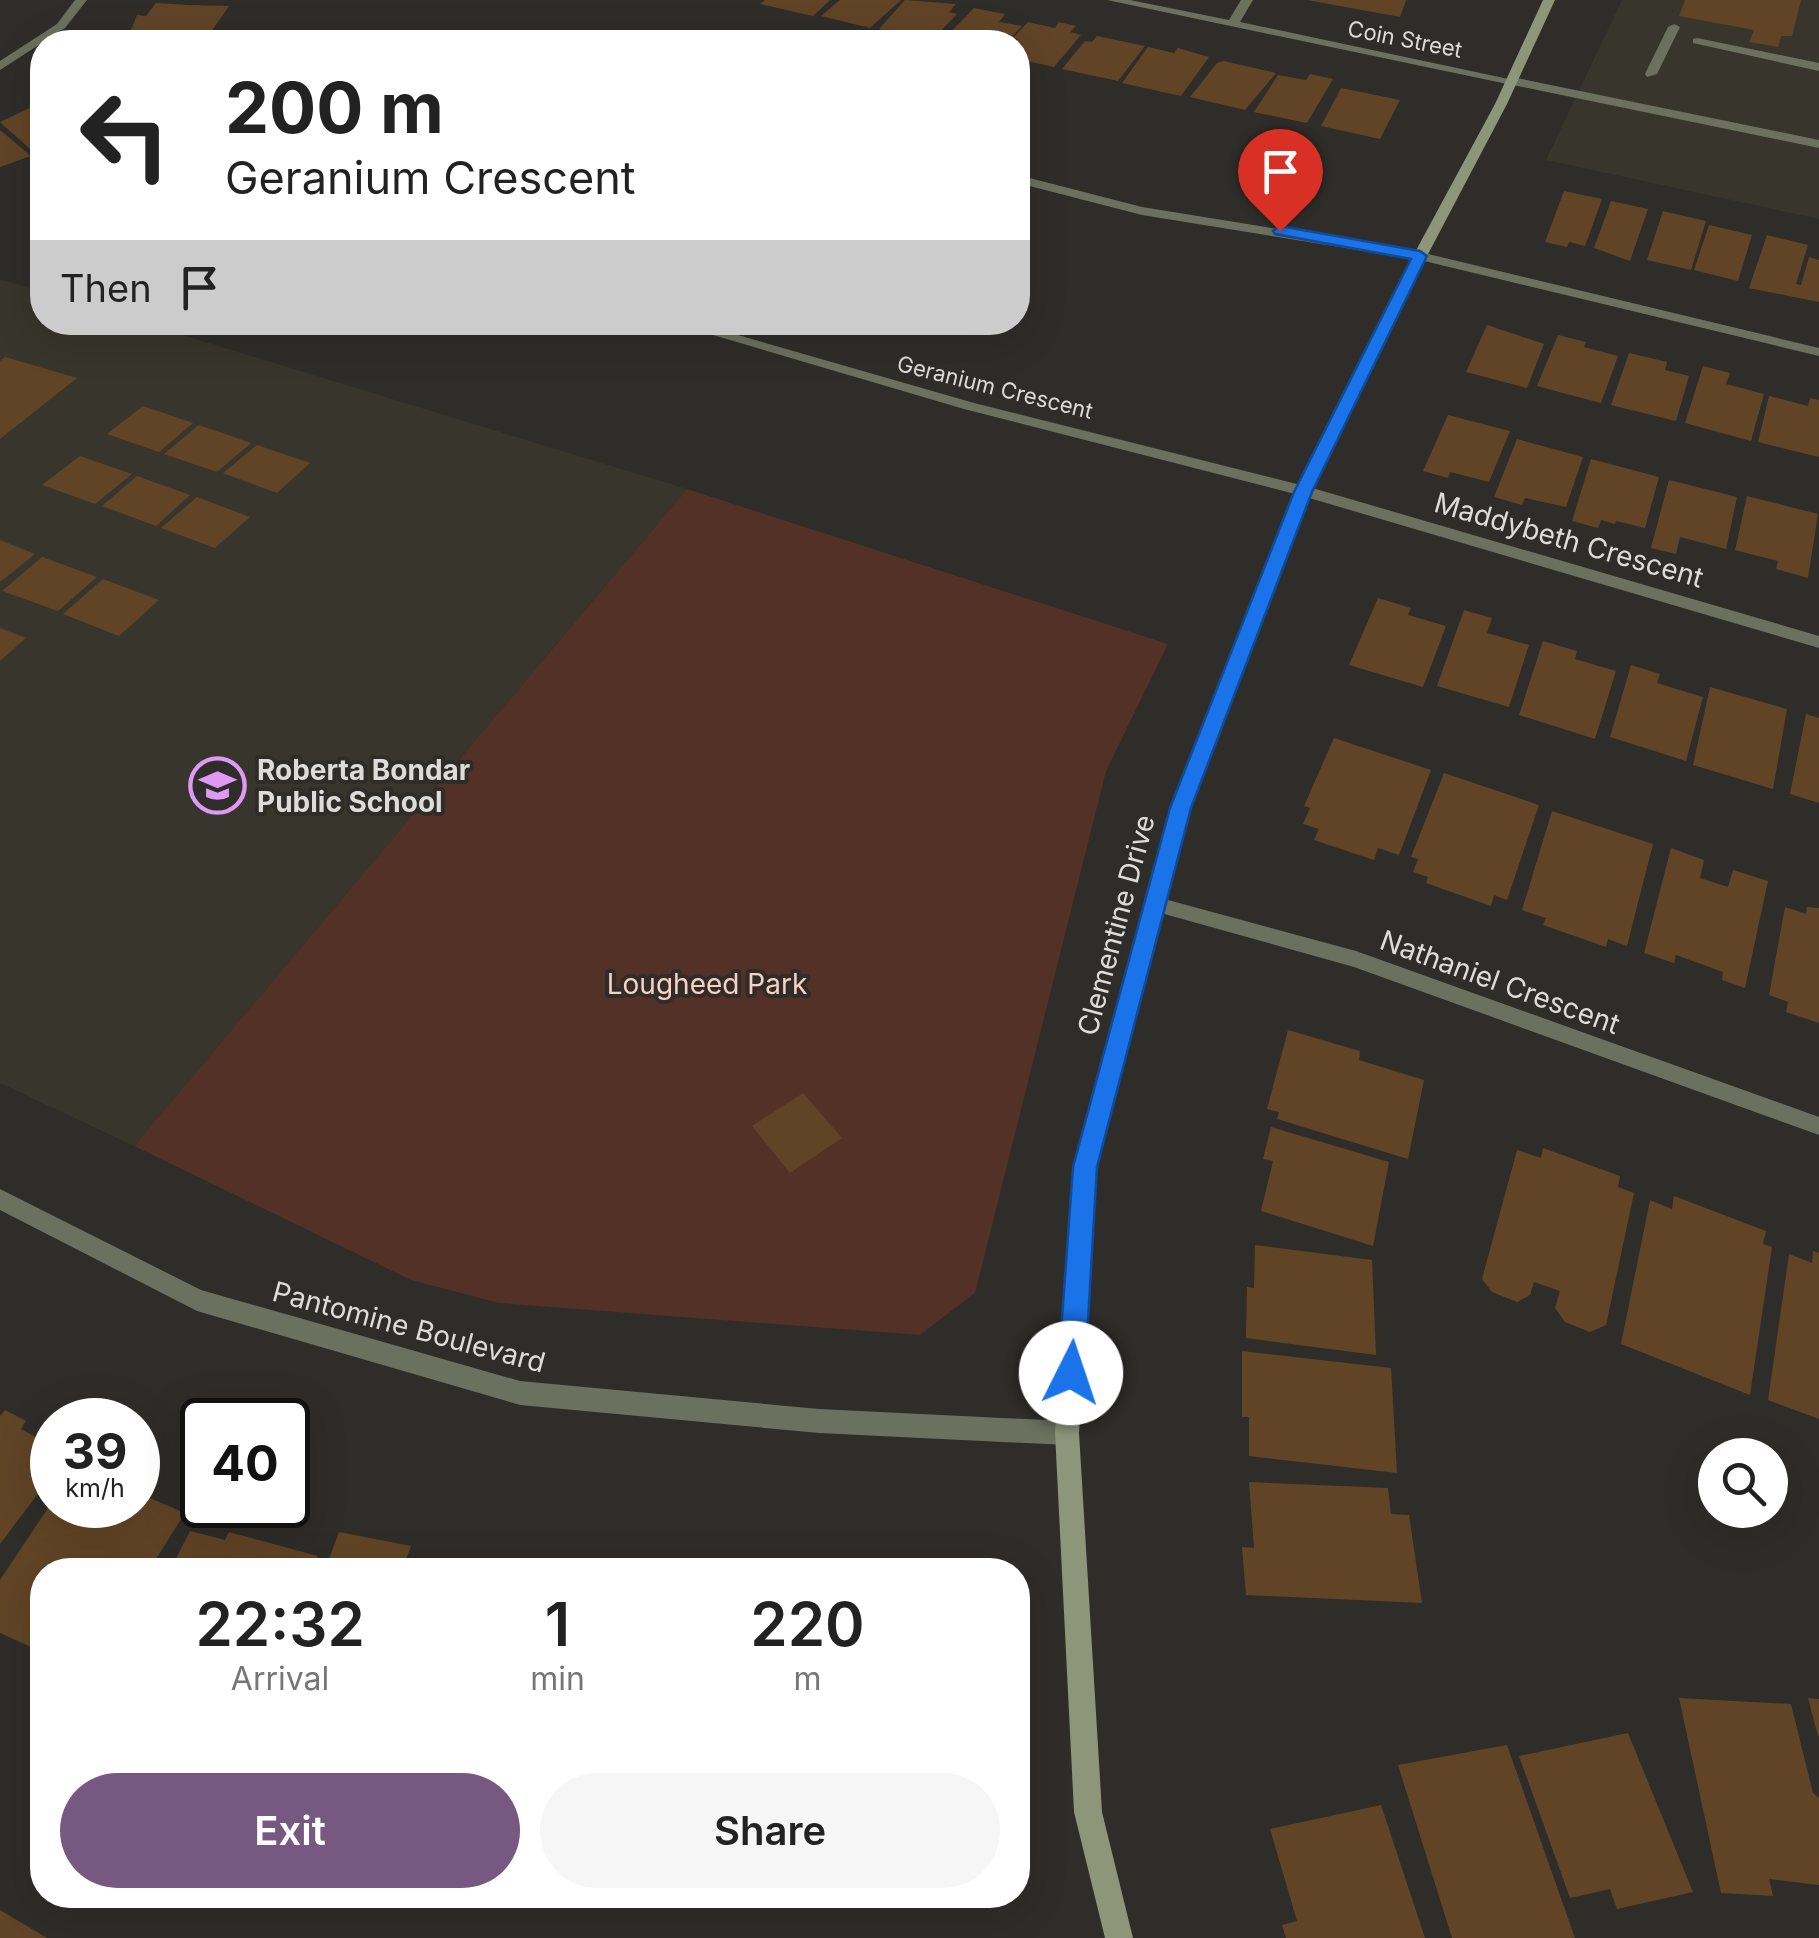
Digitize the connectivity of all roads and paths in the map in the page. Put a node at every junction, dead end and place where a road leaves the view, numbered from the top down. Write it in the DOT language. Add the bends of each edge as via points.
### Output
graph roads {
  1 [pos="81,0"];
  2 [pos="1112,0"];
  3 [pos="1247,0"];
  4 [pos="1549,0"];
  5 [pos="1233,24"];
  6 [pos="1674,27"];
  7 [pos="54,30"];
  8 [pos="1697,41"];
  9 [pos="30,46"];
  10 [pos="0,66"];
  11 [pos="1819,67"];
  12 [pos="1651,74"];
  13 [pos="1512,80"];
  14 [pos="1819,144"];
  15 [pos="1030,181"];
  16 [pos="1420,256"];
  17 [pos="721,335"];
  18 [pos="1819,352"];
  19 [pos="1303,492"];
  20 [pos="1819,642"];
  21 [pos="1156,905"];
  22 [pos="1819,1126"];
  23 [pos="0,1199"];
  24 [pos="1067,1433"];
  25 [pos="1119,1938"];
  1 -- 7 [label="street"];
  2 -- 5 [label="street, Coin Street"];
  3 -- 5 [label="street"];
  4 -- 13 [label="street, Clementine Drive"];
  5 -- 13 [label="street, Coin Street"];
  6 -- 12 [label="street"];
  8 -- 11 [label="street"];
  9 -- 10 [label="street"];
  13 -- 14 [label="street, Coin Street"];
  13 -- 16 [label="street, Clementine Drive"];
  15 -- 16 [label="street" via="1142,211"];
  16 -- 18 [label="street"];
  16 -- 19 [label="street, Clementine Drive"];
  17 -- 19 [label="street, Geranium Crescent"];
  19 -- 20 [label="street, Maddybeth Crescent"];
  19 -- 21 [label="street, Clementine Drive" via="1181,808"];
  21 -- 22 [label="street, Nathaniel Crescent" via="1356,959"];
  21 -- 24 [label="street, Clementine Drive" via="1085,1167"];
  23 -- 24 [label="street, Pantomine Boulevard" via="197,1300 520,1393 820,1420"];
  24 -- 25 [label="street, Clementine Drive" via="1088,1812"];
}
